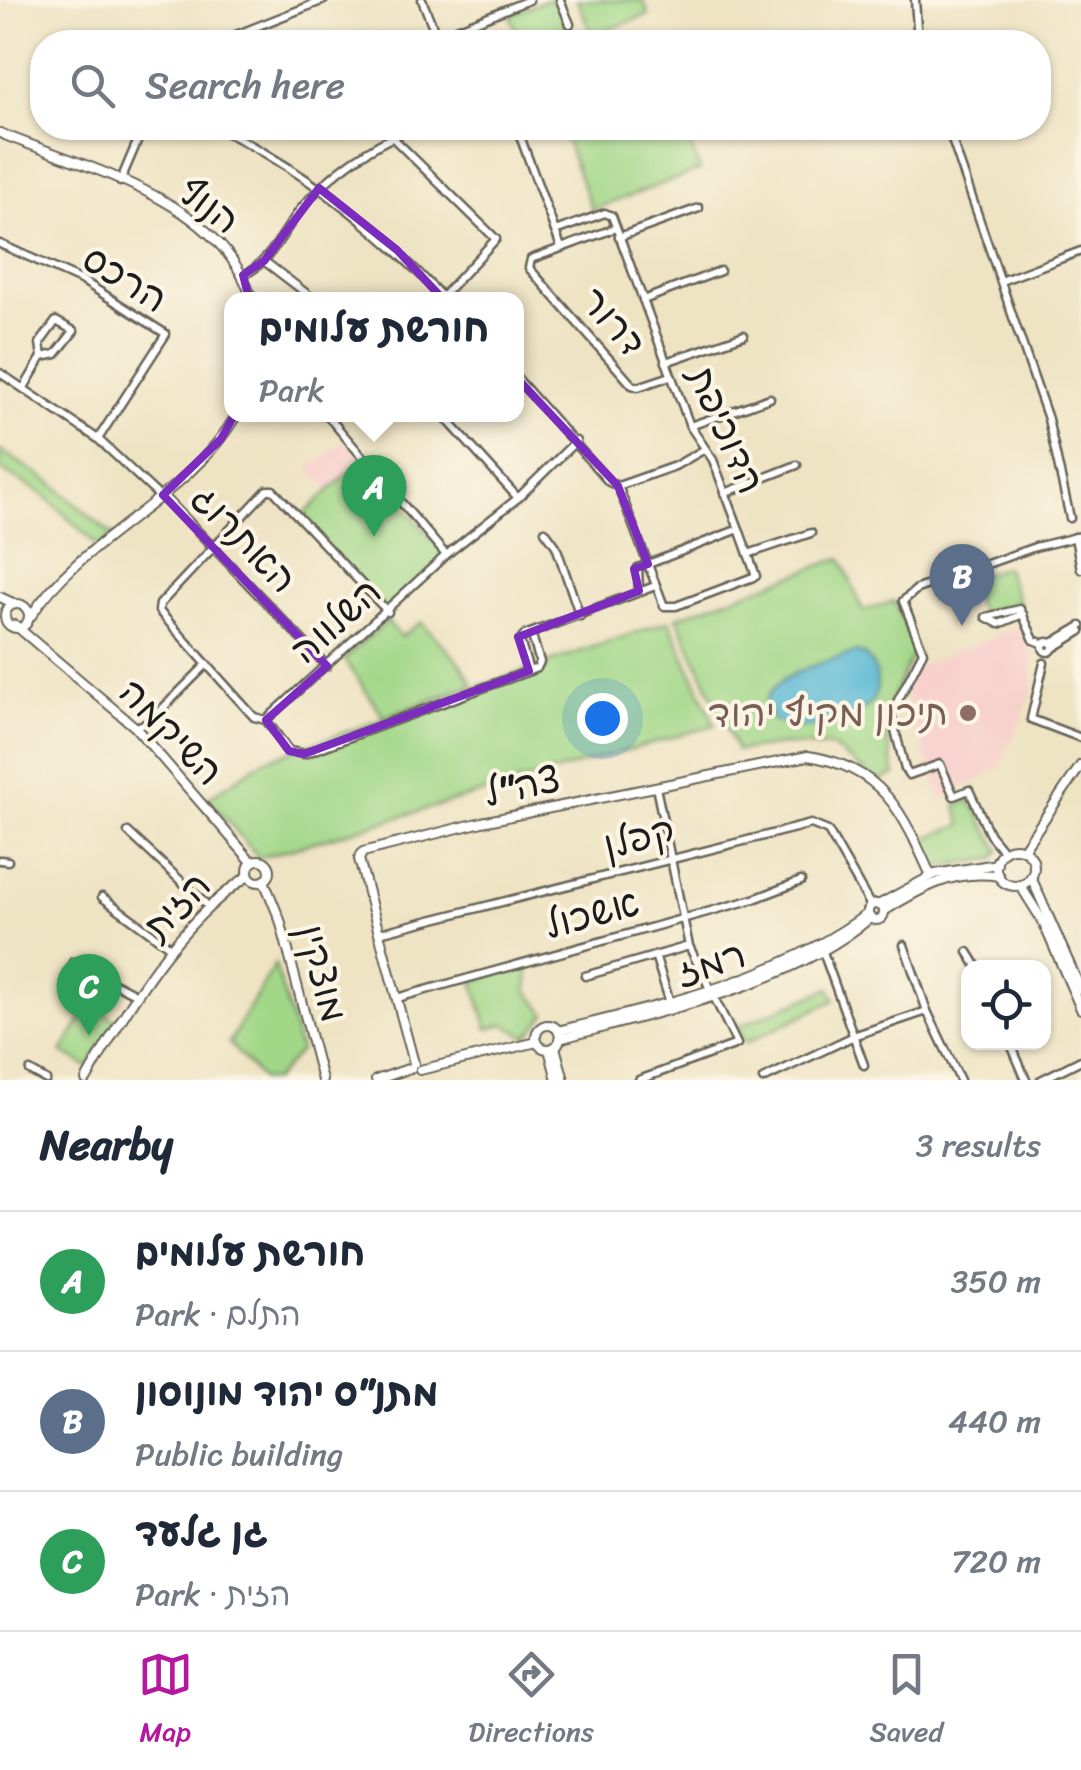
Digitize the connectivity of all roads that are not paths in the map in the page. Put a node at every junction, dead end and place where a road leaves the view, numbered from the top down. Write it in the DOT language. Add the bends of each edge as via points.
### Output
graph roads {
  1 [pos="324,0"];
  2 [pos="422,0"];
  3 [pos="529,0"];
  4 [pos="560,0"];
  5 [pos="916,0"];
  6 [pos="514,3"];
  7 [pos="570,24"];
  8 [pos="249,30"];
  9 [pos="434,30"];
  10 [pos="459,30"];
  11 [pos="917,30"];
  12 [pos="0,134"];
  13 [pos="137,140"];
  14 [pos="238,140"];
  15 [pos="388,140"];
  16 [pos="395,140"];
  17 [pos="521,140"];
  18 [pos="952,140"];
  19 [pos="120,182"];
  20 [pos="320,188"];
  21 [pos="700,208"];
  22 [pos="616,228"];
  23 [pos="555,230"];
  24 [pos="619,237"];
  25 [pos="0,244"];
  26 [pos="560,247"];
  27 [pos="1081,251"];
  28 [pos="264,261"];
  29 [pos="720,271"];
  30 [pos="243,275"];
  31 [pos="1002,281"];
  32 [pos="249,292"];
  33 [pos="305,292"];
  34 [pos="436,292"];
  35 [pos="447,292"];
  36 [pos="643,300"];
  37 [pos="744,335"];
  38 [pos="42,357"];
  39 [pos="666,362"];
  40 [pos="0,373"];
  41 [pos="670,376"];
  42 [pos="25,386"];
  43 [pos="524,386"];
  44 [pos="770,398"];
  45 [pos="232,422"];
  46 [pos="330,422"];
  47 [pos="449,422"];
  48 [pos="690,426"];
  49 [pos="98,439"];
  50 [pos="576,442"];
  51 [pos="706,448"];
  52 [pos="797,465"];
  53 [pos="618,486"];
  54 [pos="725,492"];
  55 [pos="162,496"];
  56 [pos="518,498"];
  57 [pos="1070,518"];
  58 [pos="739,529"];
  59 [pos="544,531"];
  60 [pos="810,532"];
  61 [pos="1078,537"];
  62 [pos="215,547"];
  63 [pos="748,554"];
  64 [pos="446,555"];
  65 [pos="648,564"];
  66 [pos="1081,569"];
  67 [pos="655,586"];
  68 [pos="639,591"];
  69 [pos="0,596"];
  70 [pos="15,604"];
  71 [pos="1022,611"];
  72 [pos="388,612"];
  73 [pos="29,615"];
  74 [pos="1,616"];
  75 [pos="580,616"];
  76 [pos="13,624"];
  77 [pos="1081,628"];
  78 [pos="531,632"];
  79 [pos="42,648"];
  80 [pos="1044,663"];
  81 [pos="207,664"];
  82 [pos="327,666"];
  83 [pos="529,671"];
  84 [pos="266,720"];
  85 [pos="148,723"];
  86 [pos="135,727"];
  87 [pos="1081,738"];
  88 [pos="148,740"];
  89 [pos="1081,765"];
  90 [pos="656,787"];
  91 [pos="128,832"];
  92 [pos="1004,852"];
  93 [pos="1027,852"];
  94 [pos="671,859"];
  95 [pos="252,862"];
  96 [pos="996,864"];
  97 [pos="248,876"];
  98 [pos="931,876"];
  99 [pos="999,876"];
  100 [pos="1031,877"];
  101 [pos="264,881"];
  102 [pos="801,881"];
  103 [pos="1020,885"];
  104 [pos="102,896"];
  105 [pos="208,906"];
  106 [pos="874,911"];
  107 [pos="683,919"];
  108 [pos="379,932"];
  109 [pos="904,945"];
  110 [pos="689,946"];
  111 [pos="170,947"];
  112 [pos="823,952"];
  113 [pos="968,952"];
  114 [pos="656,955"];
  115 [pos="973,960"];
  116 [pos="73,962"];
  117 [pos="584,976"];
  118 [pos="1081,990"];
  119 [pos="710,991"];
  120 [pos="137,996"];
  121 [pos="398,998"];
  122 [pos="670,1003"];
  123 [pos="1081,1009"];
  124 [pos="927,1010"];
  125 [pos="856,1035"];
  126 [pos="555,1041"];
  127 [pos="536,1042"];
  128 [pos="1013,1050"];
  129 [pos="1081,1060"];
  130 [pos="864,1065"];
  131 [pos="30,1071"];
  132 [pos="416,1071"];
  133 [pos="763,1079"];
  134 [pos="46,1080"];
  135 [pos="86,1080"];
  136 [pos="322,1080"];
  137 [pos="376,1080"];
  138 [pos="395,1080"];
  139 [pos="561,1080"];
  140 [pos="639,1080"];
  141 [pos="960,1080"];
  142 [pos="1026,1080"];
  143 [pos="1041,1080"];
  1 -- 8 [label="street"];
  2 -- 9 [label="street"];
  3 -- 6 [label="street"];
  4 -- 7 [label="street"];
  5 -- 11 [label="street"];
  6 -- 10 [label="street"];
  12 -- 19 [label="street, הנוף"];
  13 -- 19 [label="street"];
  14 -- 20 [label="street"];
  15 -- 20 [label="street"];
  16 -- 35 [label="street" via="496,238"];
  17 -- 23 [label="street"];
  18 -- 31 [label="street"];
  19 -- 30 [label="street, הנוף" via="204,229"];
  20 -- 28 [label="street"];
  20 -- 34 [label="street" via="398,250"];
  21 -- 24 [label="street"];
  22 -- 23 [label="street" via="605,213"];
  22 -- 24 [label="street, הדוכיפת"];
  22 -- 26 [label="street"];
  23 -- 26 [label="street"];
  24 -- 36 [label="street, הדוכיפת"];
  25 -- 49 [label="street, הרכס" via="83,281 166,334"];
  26 -- 41 [label="street, דרור" via="528,264 632,385"];
  27 -- 31 [label="street"];
  28 -- 30 [label="street"];
  28 -- 33 [label="street"];
  29 -- 36 [label="street"];
  30 -- 32 [label="street, הנוף"];
  31 -- 57 [label="street" via="1048,419"];
  36 -- 39 [label="street, הדוכיפת"];
  37 -- 39 [label="street"];
  38 -- 38 [label="street" via="56,354 74,331 56,321 40,343"];
  38 -- 42 [label="street"];
  39 -- 41 [label="street, הדוכיפת"];
  40 -- 42 [label="street, האתרוג"];
  41 -- 48 [label="street, הדוכיפת"];
  42 -- 49 [label="street, האתרוג"];
  43 -- 50 [label="street"];
  44 -- 48 [label="street"];
  45 -- 55 [label="street"];
  46 -- 64 [label="street"];
  47 -- 56 [label="street"];
  48 -- 51 [label="street, הדוכיפת"];
  49 -- 55 [label="street, האתרוג"];
  50 -- 53 [label="street"];
  50 -- 56 [label="street, השלווה"];
  51 -- 53 [label="street"];
  51 -- 54 [label="street, הדוכיפת"];
  52 -- 54 [label="street"];
  53 -- 65 [label="street"];
  54 -- 58 [label="street, הדוכיפת"];
  55 -- 62 [label="street, האתרוג"];
  55 -- 73 [label="street" via="72,569"];
  56 -- 64 [label="street, השלווה"];
  58 -- 63 [label="street"];
  58 -- 65 [label="street, הדוכיפת"];
  59 -- 75 [label="street" via="556,546"];
  60 -- 63 [label="street"];
  61 -- 66 [label="street"];
  61 -- 92 [label="street" via="917,589 903,602 924,652 890,714 905,769 909,775 940,764 954,796 968,790"];
  62 -- 72 [label="street" via="273,490"];
  62 -- 81 [label="street" via="159,611"];
  62 -- 82 [label="street, האתרוג"];
  63 -- 67 [label="street" via="756,576 668,608"];
  64 -- 72 [label="street, השלווה"];
  65 -- 67 [label="street"];
  65 -- 68 [label="street" via="635,571"];
  67 -- 68 [label="street"];
  68 -- 75 [label="street"];
  69 -- 70 [label="street"];
  70 -- 73 [label="street"];
  70 -- 74 [label="street"];
  71 -- 77 [label="street" via="1034,640 1050,645"];
  72 -- 82 [label="street, השלווה"];
  73 -- 76 [label="street" via="24,627"];
  73 -- 79 [label="street"];
  74 -- 76 [label="street, השיקמה"];
  75 -- 78 [label="street"];
  76 -- 79 [label="street, השיקמה"];
  78 -- 83 [label="street" via="520,641"];
  78 -- 83 [label="street" via="540,662"];
  79 -- 86 [label="street, השיקמה"];
  80 -- 87 [label="street" via="1030,719"];
  81 -- 84 [label="street" via="254,717"];
  81 -- 85 [label="street"];
  82 -- 84 [label="street, השלווה"];
  83 -- 84 [label="street" via="304,754 289,751"];
  85 -- 86 [label="street"];
  85 -- 88 [label="street"];
  86 -- 88 [label="street, השיקמה"];
  88 -- 95 [label="street, השיקמה"];
  89 -- 93 [label="street"];
  90 -- 94 [label="street"];
  90 -- 98 [label="street, צה\"ל" via="782,758 832,760 890,794"];
  90 -- 108 [label="street, צה\"ל" via="363,852 359,858"];
  91 -- 105 [label="street"];
  92 -- 93 [label="street"];
  92 -- 96 [label="street"];
  93 -- 100 [label="street" via="1034,864"];
  94 -- 106 [label="street, קפלן" via="819,824"];
  94 -- 107 [label="street"];
  94 -- 108 [label="street, קפלן"];
  95 -- 97 [label="street"];
  95 -- 101 [label="street" via="268,865"];
  96 -- 98 [label="street, רמז"];
  96 -- 99 [label="street"];
  97 -- 101 [label="street"];
  97 -- 105 [label="street, הזית"];
  98 -- 106 [label="street, רמז"];
  99 -- 103 [label="street"];
  99 -- 106 [label="street, רמז" via="937,880"];
  100 -- 103 [label="street"];
  100 -- 118 [label="street"];
  101 -- 136 [label="street, מוצקין"];
  102 -- 107 [label="street, אשכול"];
  103 -- 123 [label="street"];
  104 -- 111 [label="street"];
  105 -- 111 [label="street, הזית"];
  106 -- 112 [label="street, רמז"];
  106 -- 119 [label="street, רמז" via="818,946"];
  107 -- 110 [label="street"];
  107 -- 121 [label="street, אשכול"];
  108 -- 121 [label="street"];
  109 -- 124 [label="street"];
  110 -- 114 [label="street"];
  110 -- 119 [label="street"];
  111 -- 120 [label="street, הזית"];
  112 -- 119 [label="street, רמז"];
  112 -- 125 [label="street"];
  113 -- 115 [label="street"];
  114 -- 117 [label="street"];
  114 -- 122 [label="street"];
  116 -- 120 [label="street"];
  119 -- 122 [label="street, רמז"];
  119 -- 140 [label="street" via="737,1044"];
  120 -- 135 [label="street, הזית"];
  121 -- 132 [label="street"];
  122 -- 126 [label="street, רמז"];
  124 -- 125 [label="street"];
  124 -- 141 [label="street"];
  125 -- 130 [label="street"];
  125 -- 133 [label="street"];
  126 -- 127 [label="street"];
  126 -- 127 [label="street, רמז" via="542,1026"];
  126 -- 139 [label="street"];
  127 -- 132 [label="street"];
  128 -- 142 [label="street"];
  129 -- 143 [label="street"];
  131 -- 134 [label="street"];
  132 -- 137 [label="street"];
  132 -- 138 [label="street"];
}
